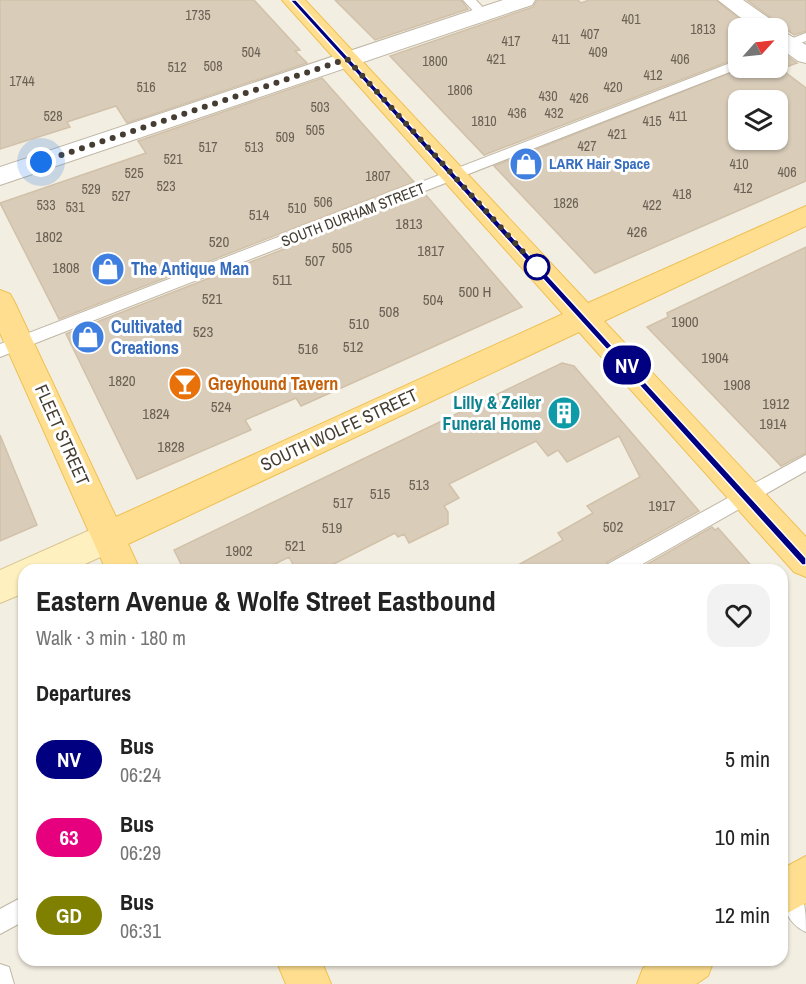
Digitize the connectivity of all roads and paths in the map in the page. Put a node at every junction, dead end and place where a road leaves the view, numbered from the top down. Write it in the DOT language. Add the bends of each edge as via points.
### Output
graph roads {
  1 [pos="293,0"];
  2 [pos="524,0"];
  3 [pos="729,0"];
  4 [pos="476,7"];
  5 [pos="754,18"];
  6 [pos="347,59"];
  7 [pos="728,68"];
  8 [pos="0,176"];
  9 [pos="454,176"];
  10 [pos="806,215"];
  11 [pos="0,301"];
  12 [pos="582,316"];
  13 [pos="10,347"];
  14 [pos="806,462"];
  15 [pos="746,495"];
  16 [pos="108,537"];
  17 [pos="806,561"];
  18 [pos="49,564"];
  19 [pos="120,564"];
  20 [pos="625,564"];
  21 [pos="18,579"];
  22 [pos="0,587"];
  23 [pos="18,912"];
  24 [pos="0,922"];
  25 [pos="301,966"];
  26 [pos="0,976"];
  27 [pos="2,984"];
  28 [pos="309,984"];
  1 -- 6 [label="main road"];
  2 -- 4 [label="street"];
  3 -- 5 [label="street"];
  4 -- 6 [label="street"];
  6 -- 8 [label="street"];
  6 -- 9 [label="main road"];
  7 -- 9 [label="lane, SOUTH DURHAM STREET"];
  9 -- 12 [label="main road"];
  9 -- 13 [label="lane, SOUTH DURHAM STREET"];
  10 -- 12 [label="main road, SOUTH WOLFE STREET"];
  11 -- 13 [label="main road, FLEET STREET"];
  12 -- 15 [label="main road"];
  12 -- 16 [label="main road, SOUTH WOLFE STREET"];
  13 -- 16 [label="main road, FLEET STREET"];
  14 -- 15 [label="lane"];
  15 -- 17 [label="main road"];
  15 -- 20 [label="lane"];
  16 -- 18 [label="main road, SOUTH WOLFE STREET"];
  16 -- 19 [label="main road, FLEET STREET"];
  21 -- 22 [label="main road"];
  23 -- 24 [label="lane"];
  25 -- 28 [label="main road"];
  26 -- 27 [label="lane"];
}
